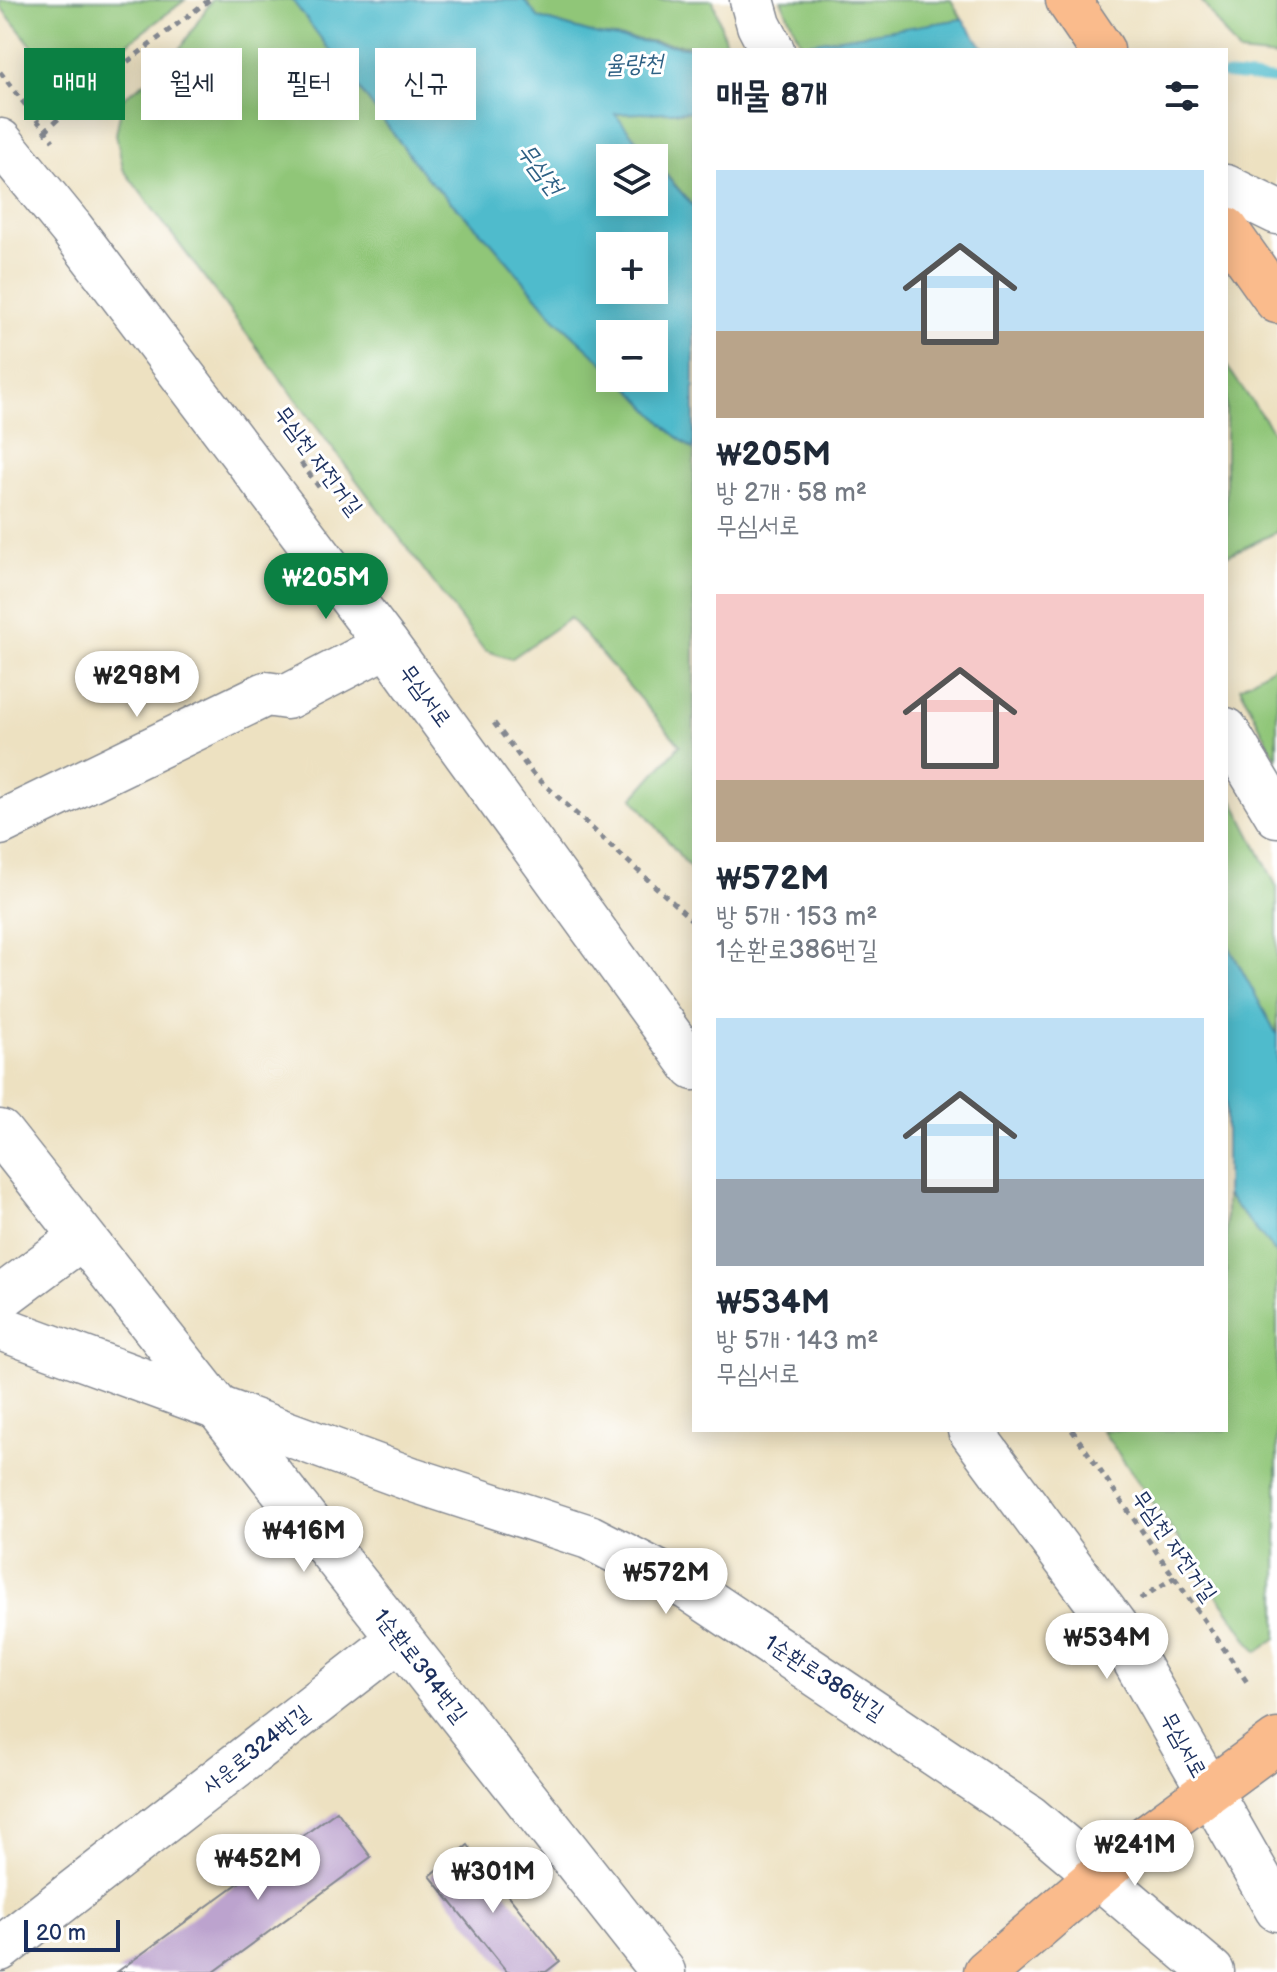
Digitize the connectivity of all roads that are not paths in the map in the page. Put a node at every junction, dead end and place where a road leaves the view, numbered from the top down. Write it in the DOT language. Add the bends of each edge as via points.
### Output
graph roads {
  1 [pos="1068,0"];
  2 [pos="1101,48"];
  3 [pos="0,141"];
  4 [pos="1228,188"];
  5 [pos="1277,212"];
  6 [pos="1228,232"];
  7 [pos="1277,301"];
  8 [pos="387,645"];
  9 [pos="287,697"];
  10 [pos="1228,733"];
  11 [pos="1277,815"];
  12 [pos="0,823"];
  13 [pos="0,850"];
  14 [pos="692,1065"];
  15 [pos="0,1132"];
  16 [pos="81,1238"];
  17 [pos="0,1298"];
  18 [pos="0,1328"];
  19 [pos="213,1404"];
  20 [pos="971,1432"];
  21 [pos="399,1639"];
  22 [pos="1261,1752"];
  23 [pos="1208,1790"];
  24 [pos="1099,1874"];
  25 [pos="1277,1909"];
  26 [pos="0,1949"];
  27 [pos="663,1972"];
  28 [pos="986,1972"];
  29 [pos="1212,1972"];
  1 -- 2 [label="main road"];
  3 -- 8 [label="street, 무심서로"];
  4 -- 5 [label="street"];
  6 -- 7 [label="main road"];
  8 -- 9 [label="street"];
  8 -- 14 [label="street, 무심서로"];
  9 -- 12 [label="street" via="266,694"];
  9 -- 13 [label="street" via="280,714"];
  10 -- 11 [label="street"];
  15 -- 16 [label="street, 1순환로394번길"];
  16 -- 17 [label="street"];
  16 -- 19 [label="street, 1순환로394번길"];
  18 -- 19 [label="street, 1순환로386번길"];
  19 -- 21 [label="street, 1순환로394번길"];
  19 -- 24 [label="street, 1순환로386번길" via="411,1479 589,1537 688,1588 957,1766"];
  20 -- 23 [label="street, 무심서로" via="1115,1626"];
  21 -- 26 [label="street, 사운로324번길"];
  21 -- 27 [label="street, 1순환로394번길"];
  22 -- 23 [label="main road"];
  23 -- 24 [label="main road"];
  23 -- 25 [label="street, 무심서로"];
  24 -- 28 [label="main road"];
  24 -- 29 [label="street, 1순환로386번길"];
}
